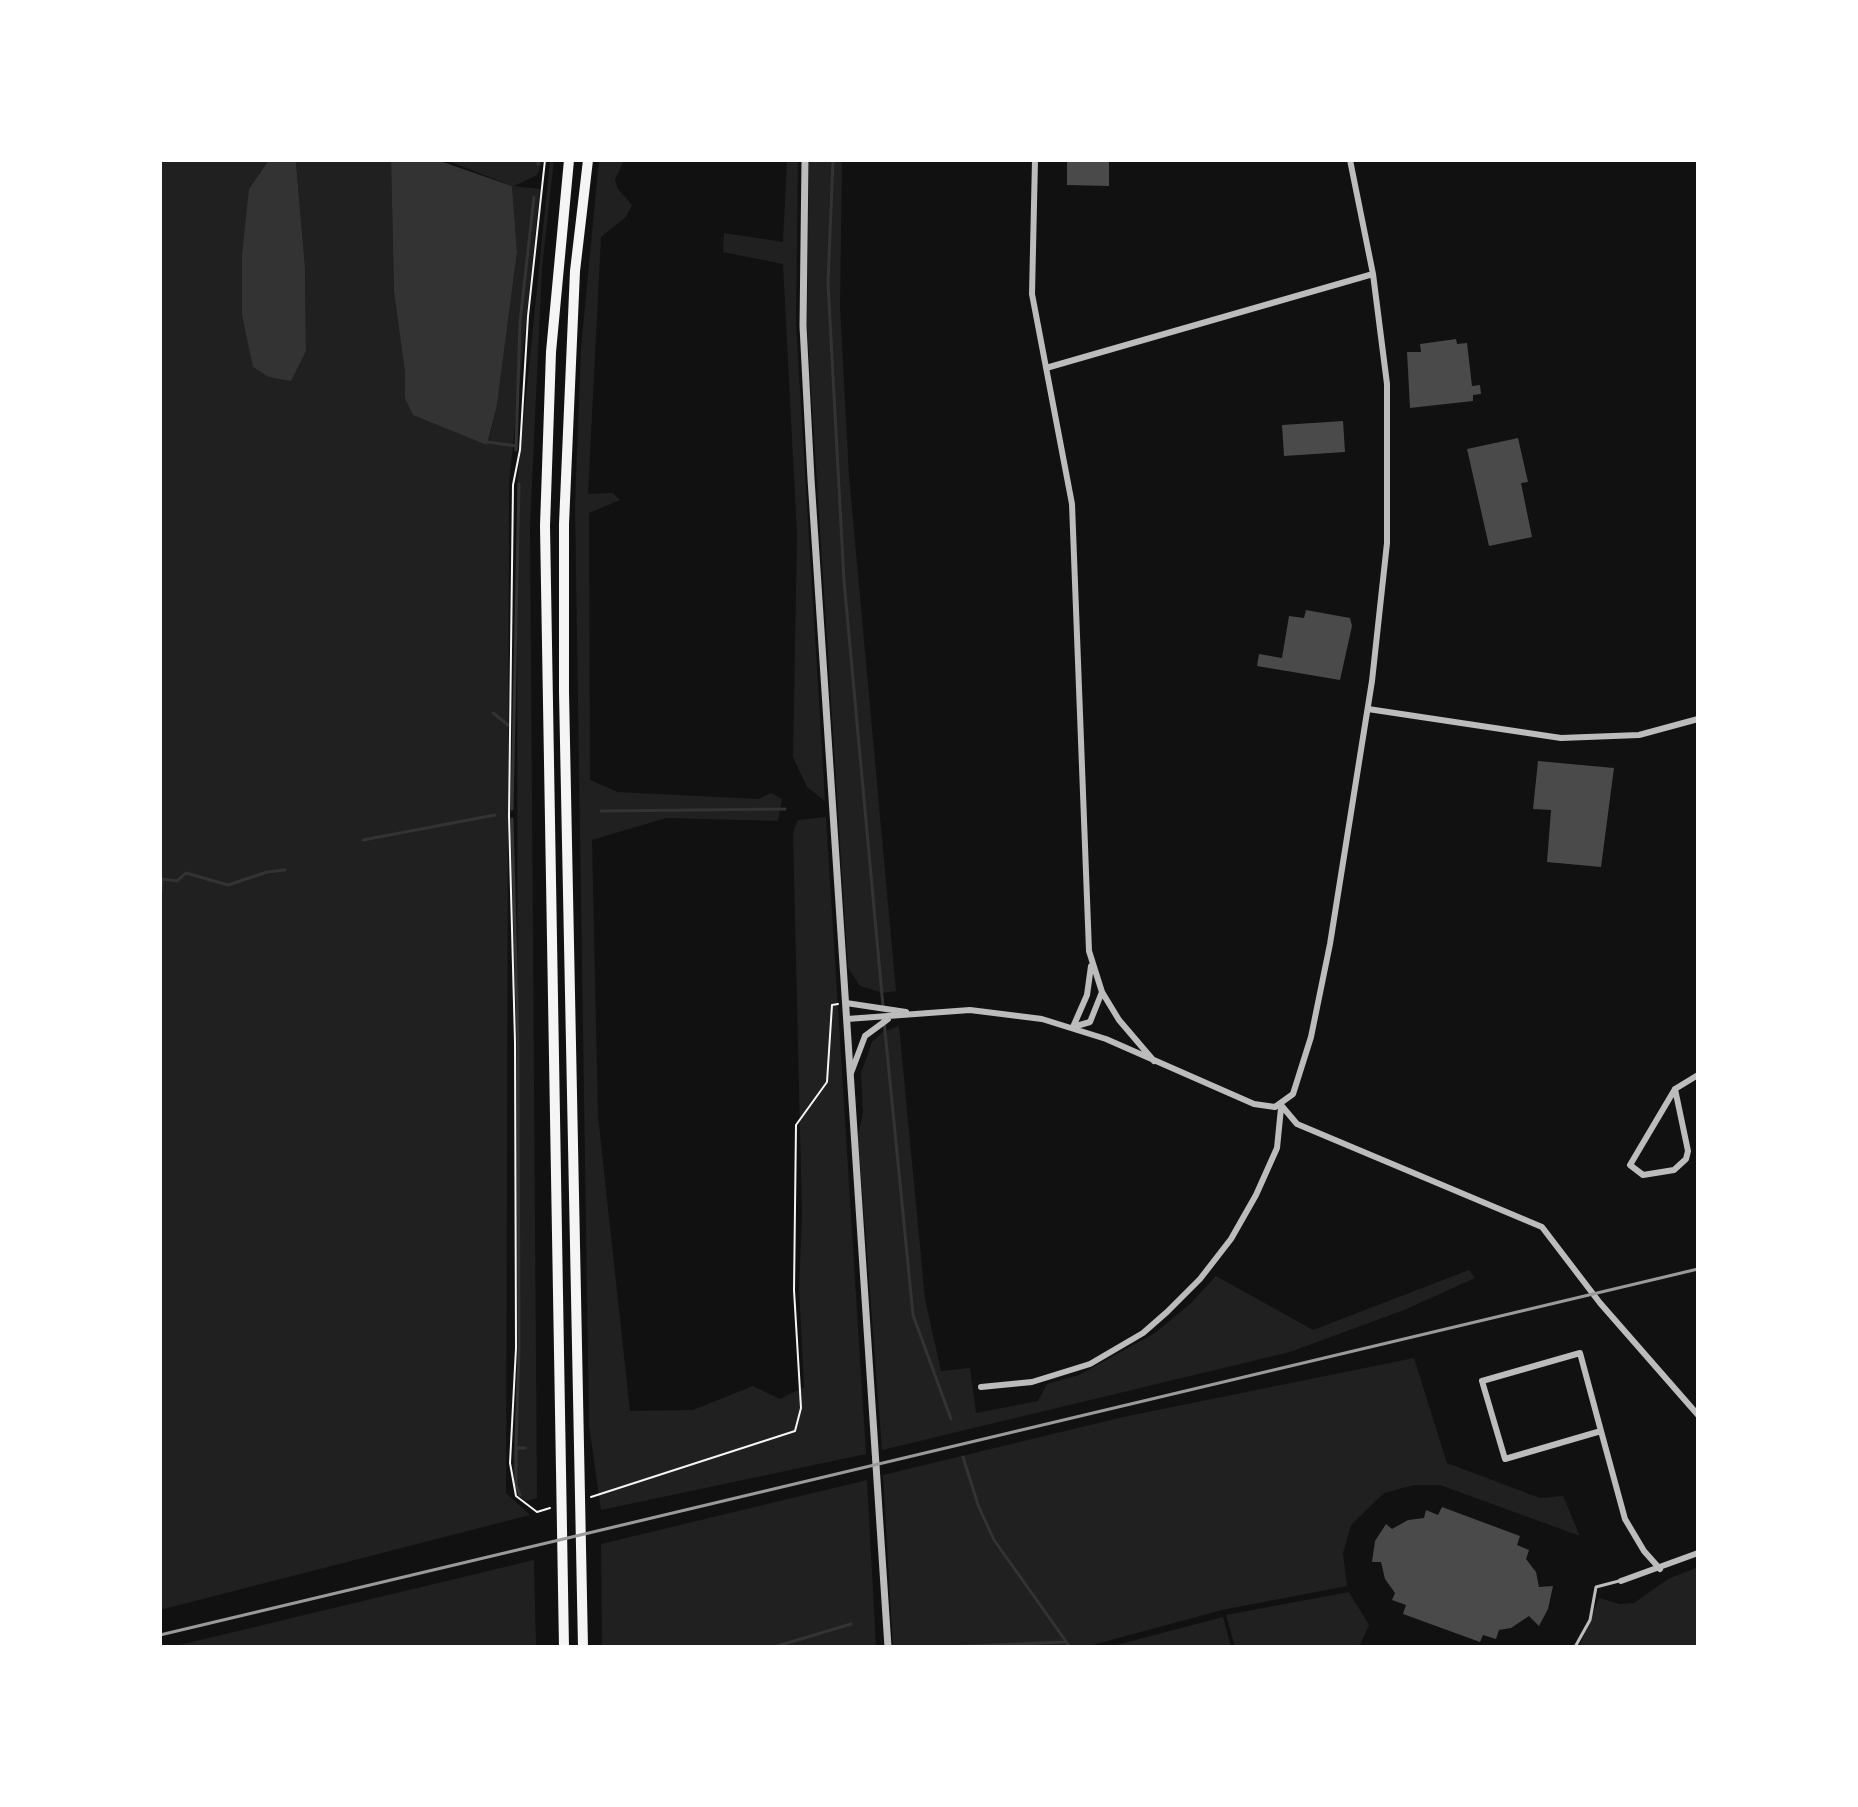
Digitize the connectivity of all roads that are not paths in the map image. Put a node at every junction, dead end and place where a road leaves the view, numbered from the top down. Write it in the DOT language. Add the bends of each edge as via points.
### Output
graph roads {
  1 [pos="569,160"];
  2 [pos="588,160"];
  3 [pos="805,160"];
  4 [pos="1035,160"];
  5 [pos="1350,160"];
  6 [pos="1373,274"];
  7 [pos="1046,368"];
  8 [pos="1368,709"];
  9 [pos="1698,719"];
  10 [pos="1091,963"];
  11 [pos="1102,992"];
  12 [pos="846,1003"];
  13 [pos="910,1013"];
  14 [pos="847,1019"];
  15 [pos="875,1022"];
  16 [pos="1073,1027"];
  17 [pos="1156,1064"];
  18 [pos="1698,1075"];
  19 [pos="850,1076"];
  20 [pos="1675,1089"];
  21 [pos="1281,1105"];
  22 [pos="981,1387"];
  23 [pos="1698,1415"];
  24 [pos="1601,1431"];
  25 [pos="1698,1553"];
  26 [pos="1660,1569"];
  27 [pos="1621,1581"];
  28 [pos="564,1647"];
  29 [pos="583,1647"];
  30 [pos="888,1647"];
  31 [pos="1575,1647"];
  1 -- 28 [label="highway" via="552,336 545,526"];
  2 -- 29 [label="highway" via="574,286 564,524"];
  3 -- 12 [label="street" via="803,326"];
  4 -- 7 [label="street" via="1032,294"];
  5 -- 6 [label="street"];
  6 -- 7 [label="street"];
  6 -- 8 [label="street" via="1389,438 1387,543"];
  7 -- 10 [label="street" via="1072,504"];
  8 -- 9 [label="street" via="1576,739 1639,735"];
  8 -- 21 [label="street" via="1315,1018 1297,1086"];
  10 -- 11 [label="street"];
  10 -- 16 [label="street" via="1087,995"];
  11 -- 16 [label="street" via="1090,1022"];
  11 -- 17 [label="street"];
  12 -- 13 [label="street"];
  12 -- 14 [label="street"];
  13 -- 15 [label="street"];
  13 -- 16 [label="street" via="987,1011"];
  14 -- 15 [label="street"];
  14 -- 19 [label="street"];
  15 -- 19 [label="street"];
  16 -- 17 [label="street"];
  17 -- 21 [label="street" via="1254,1104"];
  18 -- 20 [label="street"];
  19 -- 30 [label="street"];
  20 -- 20 [label="street" via="1686,1159 1674,1170 1643,1175 1630,1165"];
  21 -- 22 [label="street" via="1277,1148 1256,1195 1231,1239 1167,1312 1090,1364 1032,1382"];
  21 -- 23 [label="street" via="1297,1124 1542,1227"];
  24 -- 24 [label="street" via="1580,1353 1482,1381 1505,1459"];
  24 -- 26 [label="street" via="1625,1519"];
  25 -- 26 [label="street"];
  26 -- 27 [label="street"];
  27 -- 31 [label="lane" via="1596,1587 1590,1620"];
}
